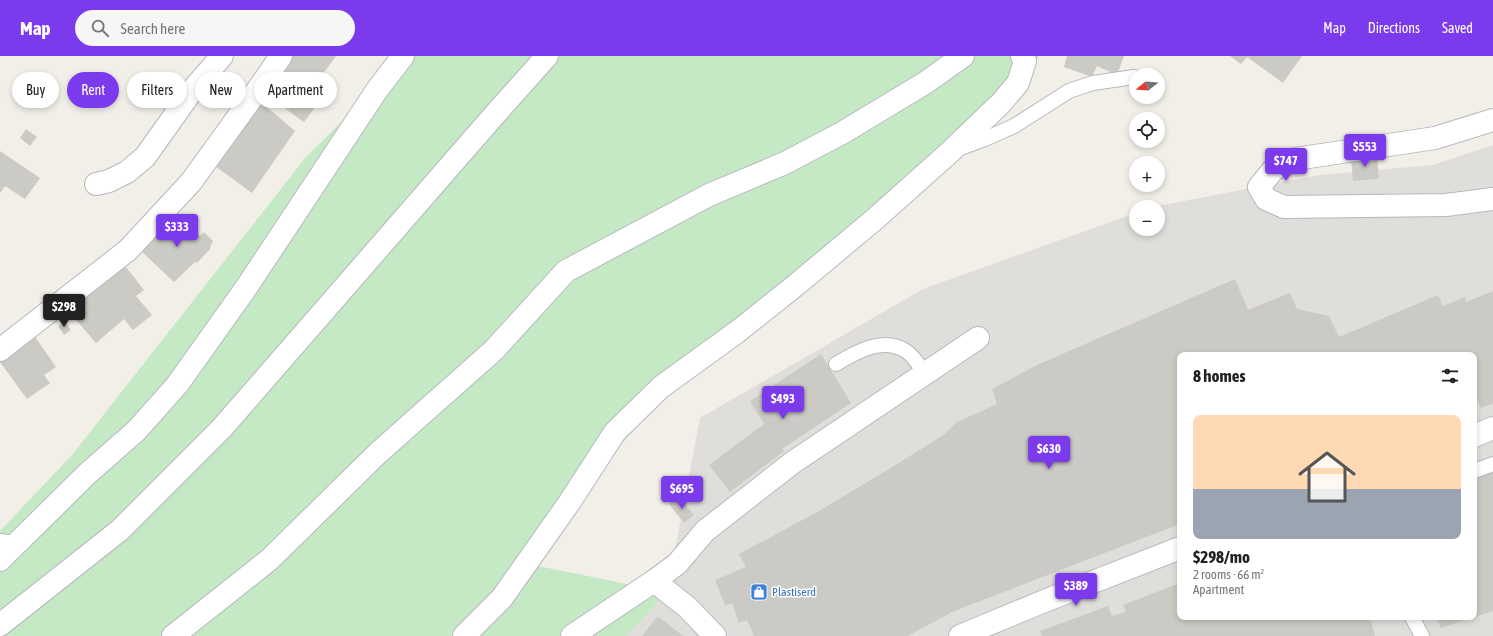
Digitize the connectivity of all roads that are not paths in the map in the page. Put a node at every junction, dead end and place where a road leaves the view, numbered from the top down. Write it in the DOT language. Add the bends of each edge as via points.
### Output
graph roads {
  1 [pos="222,56"];
  2 [pos="281,56"];
  3 [pos="403,56"];
  4 [pos="548,56"];
  5 [pos="963,56"];
  6 [pos="1022,56"];
  7 [pos="1129,78"];
  8 [pos="1493,120"];
  9 [pos="950,152"];
  10 [pos="96,184"];
  11 [pos="1493,199"];
  12 [pos="978,338"];
  13 [pos="0,350"];
  14 [pos="836,364"];
  15 [pos="926,375"];
  16 [pos="1493,428"];
  17 [pos="1477,435"];
  18 [pos="1493,464"];
  19 [pos="1477,470"];
  20 [pos="5,549"];
  21 [pos="1177,549"];
  22 [pos="654,582"];
  23 [pos="1414,620"];
  24 [pos="0,625"];
  25 [pos="173,636"];
  26 [pos="464,636"];
  27 [pos="572,636"];
  28 [pos="715,636"];
  29 [pos="960,636"];
  30 [pos="1422,636"];
  1 -- 10 [label="street" via="194,88 145,157 127,172"];
  2 -- 13 [label="street" via="191,182 128,250"];
  3 -- 20 [label="street" via="377,90 246,288 178,385 136,431"];
  4 -- 24 [label="street" via="222,428 120,530"];
  5 -- 25 [label="street" via="842,133 786,163 709,195 566,271 494,350 378,452 269,560"];
  6 -- 9 [label="street" via="1025,61 1018,83 1001,104"];
  7 -- 9 [label="lane" via="1092,83 1069,91 1014,126"];
  8 -- 11 [label="street" via="1436,138 1295,159 1273,170 1259,187 1266,199 1284,206 1446,205"];
  9 -- 26 [label="street" via="796,285 661,387 615,432 502,598"];
  12 -- 15 [label="street"];
  14 -- 15 [label="lane" via="856,352 873,346 891,346 906,351"];
  15 -- 22 [label="street" via="792,463 705,531 677,564"];
  16 -- 17 [label="street"];
  18 -- 19 [label="lane"];
  21 -- 29 [label="street"];
  22 -- 27 [label="street"];
  22 -- 28 [label="street" via="687,607"];
  23 -- 30 [label="lane"];
}
